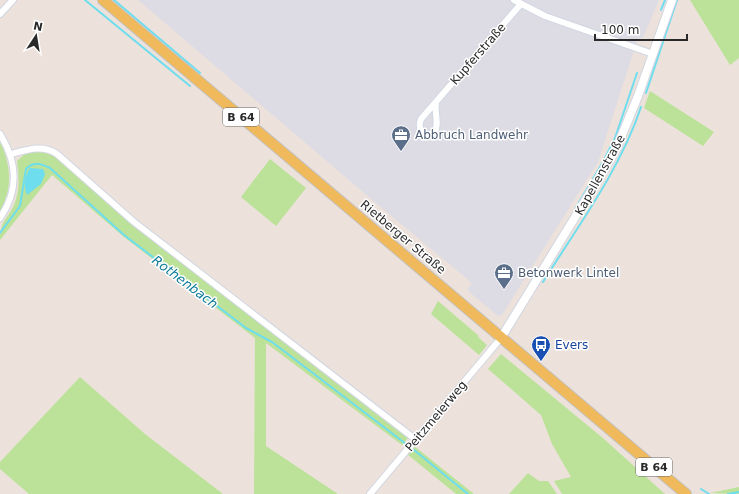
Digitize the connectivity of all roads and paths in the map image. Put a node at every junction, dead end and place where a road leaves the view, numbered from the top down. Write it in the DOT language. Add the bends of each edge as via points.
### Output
graph roads {
  1 [pos="13,0"];
  2 [pos="103,0"];
  3 [pos="514,0"];
  4 [pos="672,0"];
  5 [pos="520,5"];
  6 [pos="0,14"];
  7 [pos="653,54"];
  8 [pos="436,103"];
  9 [pos="0,134"];
  10 [pos="11,154"];
  11 [pos="0,218"];
  12 [pos="501,338"];
  13 [pos="415,439"];
  14 [pos="370,494"];
  15 [pos="686,494"];
  1 -- 6 [label="street"];
  2 -- 12 [label="main road, Rietberger Straße / B 64"];
  3 -- 5 [label="street"];
  4 -- 7 [label="street, Kapellenstraße"];
  5 -- 7 [label="street"];
  5 -- 8 [label="street, Kupferstraße"];
  7 -- 12 [label="street, Kapellenstraße" via="615,152"];
  8 -- 8 [label="street, Kupferstraße" via="420,123 421,132 428,135 434,133 437,126 434,112"];
  9 -- 10 [label="street"];
  10 -- 11 [label="street" via="13,187 10,204"];
  10 -- 13 [label="street" via="40,148 50,149 134,222"];
  12 -- 13 [label="street, Peitzmeierweg"];
  12 -- 15 [label="main road, Rietberger Straße / B 64"];
  13 -- 14 [label="street, Peitzmeierweg"];
}
